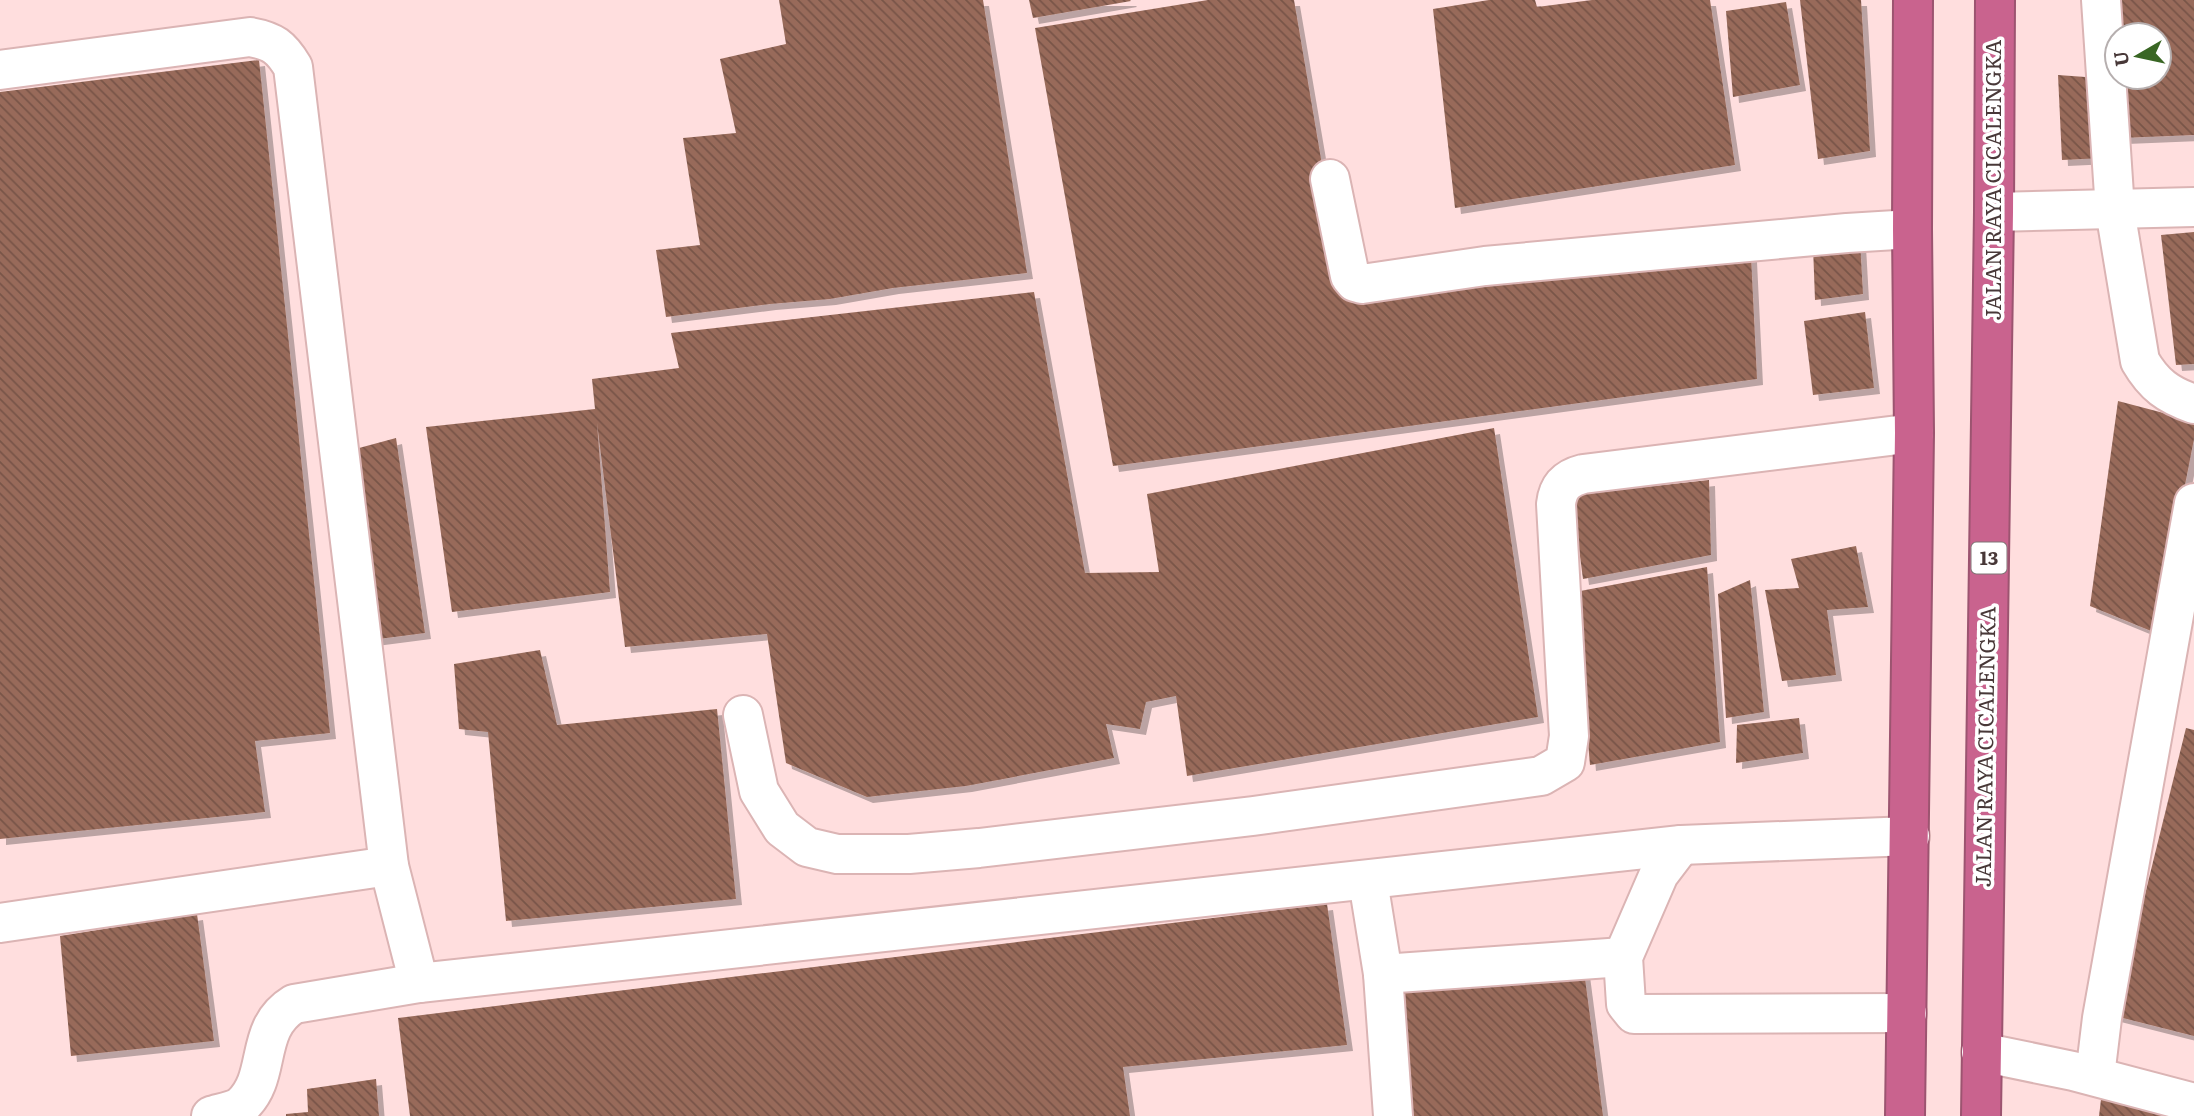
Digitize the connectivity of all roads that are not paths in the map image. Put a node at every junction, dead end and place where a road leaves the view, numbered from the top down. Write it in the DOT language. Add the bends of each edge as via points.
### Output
graph roads {
  1 [pos="1913,0"];
  2 [pos="1995,0"];
  3 [pos="2101,0"];
  4 [pos="0,70"];
  5 [pos="1330,179"];
  6 [pos="2194,207"];
  7 [pos="2115,210"];
  8 [pos="1994,212"];
  9 [pos="1912,229"];
  10 [pos="2194,404"];
  11 [pos="1914,433"];
  12 [pos="2194,503"];
  13 [pos="743,715"];
  14 [pos="1910,836"];
  15 [pos="1681,845"];
  16 [pos="390,866"];
  17 [pos="1368,881"];
  18 [pos="0,923"];
  19 [pos="1623,957"];
  20 [pos="1383,974"];
  21 [pos="419,983"];
  22 [pos="1907,1013"];
  23 [pos="1981,1052"];
  24 [pos="2095,1076"];
  25 [pos="2194,1103"];
  26 [pos="211,1116"];
  27 [pos="1393,1116"];
  28 [pos="1906,1116"];
  29 [pos="1981,1116"];
  1 -- 9 [label="highway"];
  2 -- 8 [label="highway, JALAN RAYA CICALENGKA / 13"];
  3 -- 7 [label="lane"];
  4 -- 16 [label="lane" via="250,37 267,40 284,52 293,67"];
  5 -- 9 [label="lane" via="1350,276 1362,284 1499,265"];
  6 -- 7 [label="lane"];
  7 -- 8 [label="lane"];
  7 -- 10 [label="lane" via="2140,362 2151,380"];
  8 -- 23 [label="highway, JALAN RAYA CICALENGKA / 13"];
  9 -- 11 [label="highway"];
  11 -- 13 [label="lane" via="1583,474 1564,482 1556,504 1569,736 1565,762 1541,776 979,848 837,854 807,847 782,828 759,791"];
  11 -- 14 [label="highway"];
  12 -- 24 [label="lane"];
  14 -- 15 [label="lane"];
  14 -- 22 [label="highway"];
  15 -- 17 [label="lane"];
  15 -- 19 [label="lane" via="1659,874"];
  16 -- 18 [label="lane"];
  16 -- 21 [label="lane"];
  17 -- 20 [label="lane"];
  17 -- 21 [label="lane"];
  19 -- 20 [label="lane"];
  19 -- 22 [label="lane" via="1626,1004 1634,1013"];
  20 -- 27 [label="lane"];
  21 -- 26 [label="lane" via="294,1004 283,1010 266,1041 257,1085 241,1107"];
  22 -- 28 [label="highway"];
  23 -- 24 [label="lane"];
  23 -- 29 [label="highway, JALAN RAYA CICALENGKA / 13"];
  24 -- 25 [label="lane"];
}
